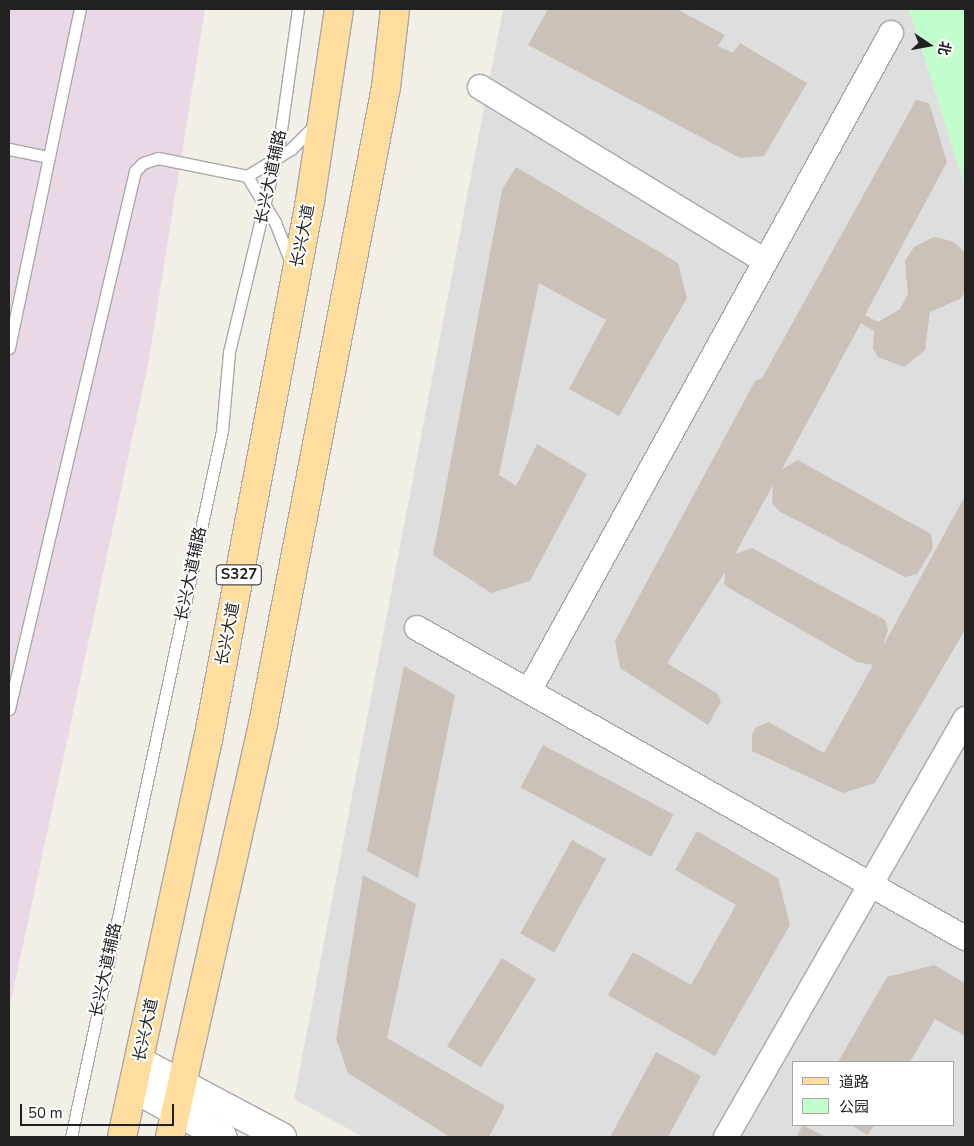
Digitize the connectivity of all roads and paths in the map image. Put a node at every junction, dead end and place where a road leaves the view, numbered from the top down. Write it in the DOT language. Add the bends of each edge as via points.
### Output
graph roads {
  1 [pos="80,9"];
  2 [pos="298,9"];
  3 [pos="339,9"];
  4 [pos="395,9"];
  5 [pos="891,32"];
  6 [pos="480,87"];
  7 [pos="324,115"];
  8 [pos="9,148"];
  9 [pos="49,157"];
  10 [pos="276,160"];
  11 [pos="247,176"];
  12 [pos="266,205"];
  13 [pos="765,261"];
  14 [pos="295,279"];
  15 [pos="9,348"];
  16 [pos="417,628"];
  17 [pos="529,691"];
  18 [pos="9,709"];
  19 [pos="965,719"];
  20 [pos="871,885"];
  21 [pos="965,938"];
  22 [pos="139,1062"];
  23 [pos="133,1088"];
  24 [pos="177,1101"];
  25 [pos="71,1137"];
  26 [pos="122,1137"];
  27 [pos="223,1137"];
  28 [pos="282,1137"];
  29 [pos="726,1137"];
  1 -- 9 [label="lane"];
  2 -- 10 [label="lane, 长兴大道辅路"];
  3 -- 7 [label="main road, 长兴大道 / S327"];
  4 -- 24 [label="main road" via="386,87 263,724"];
  5 -- 13 [label="street"];
  6 -- 13 [label="street"];
  7 -- 10 [label="lane"];
  7 -- 14 [label="main road, 长兴大道 / S327"];
  8 -- 9 [label="lane"];
  9 -- 15 [label="lane"];
  10 -- 11 [label="lane"];
  10 -- 12 [label="lane, 长兴大道辅路"];
  11 -- 12 [label="lane"];
  11 -- 18 [label="lane" via="158,158 140,164 130,182"];
  12 -- 14 [label="lane" via="286,244"];
  12 -- 25 [label="lane, 长兴大道辅路" via="229,352 222,431"];
  13 -- 17 [label="street"];
  14 -- 22 [label="main road, 长兴大道 / S327" via="208,740"];
  16 -- 17 [label="street"];
  17 -- 20 [label="street"];
  19 -- 20 [label="street"];
  20 -- 21 [label="street"];
  20 -- 29 [label="street"];
  22 -- 23 [label="main road, 长兴大道 / S327"];
  22 -- 24 [label="street"];
  23 -- 24 [label="street"];
  23 -- 26 [label="main road, 长兴大道 / S327"];
  24 -- 27 [label="street"];
  24 -- 28 [label="street"];
}
